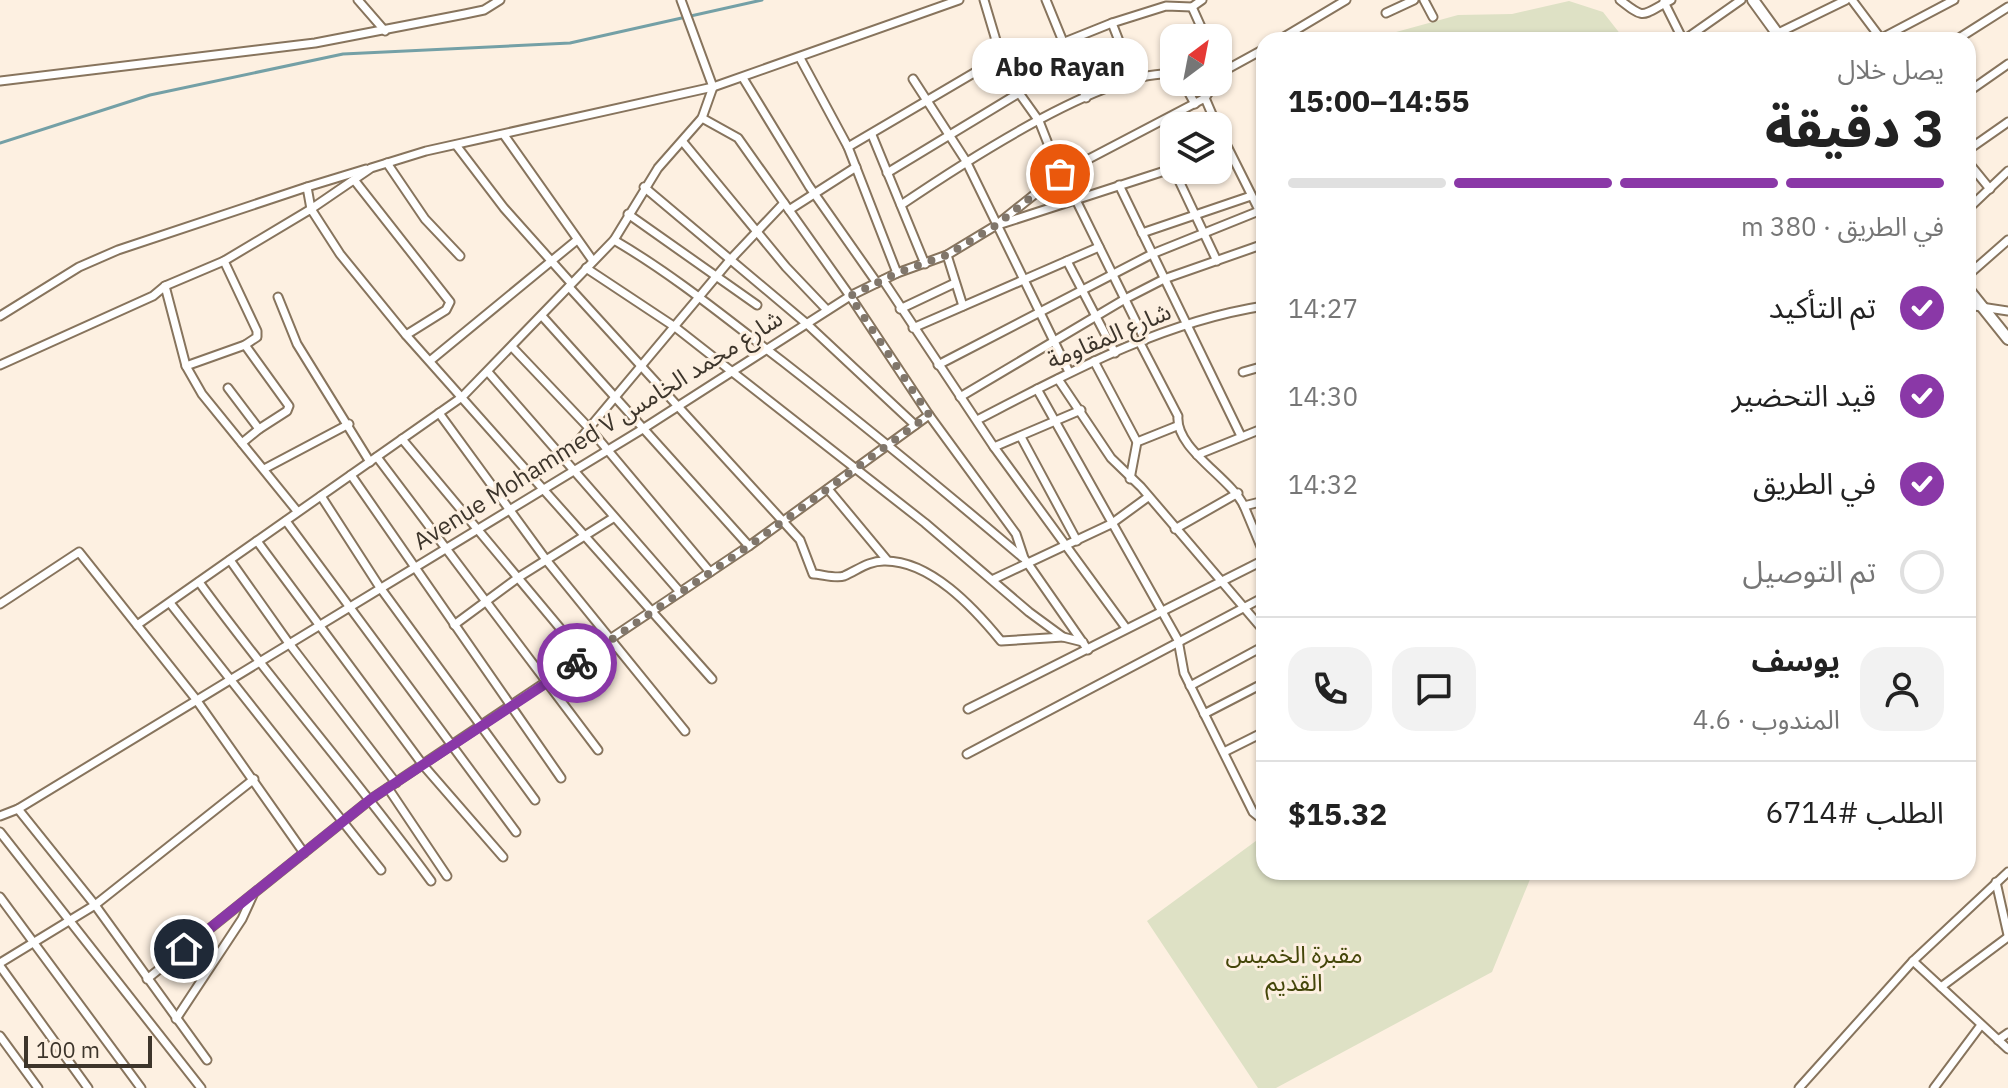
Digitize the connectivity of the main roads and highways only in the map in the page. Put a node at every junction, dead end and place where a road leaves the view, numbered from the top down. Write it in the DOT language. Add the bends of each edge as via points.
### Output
graph roads {
  1 [pos="1753,0"];
  2 [pos="1776,32"];
  3 [pos="1976,299"];
  4 [pos="2008,339"];
  1 -- 2 [label="main road"];
  3 -- 4 [label="main road"];
}
